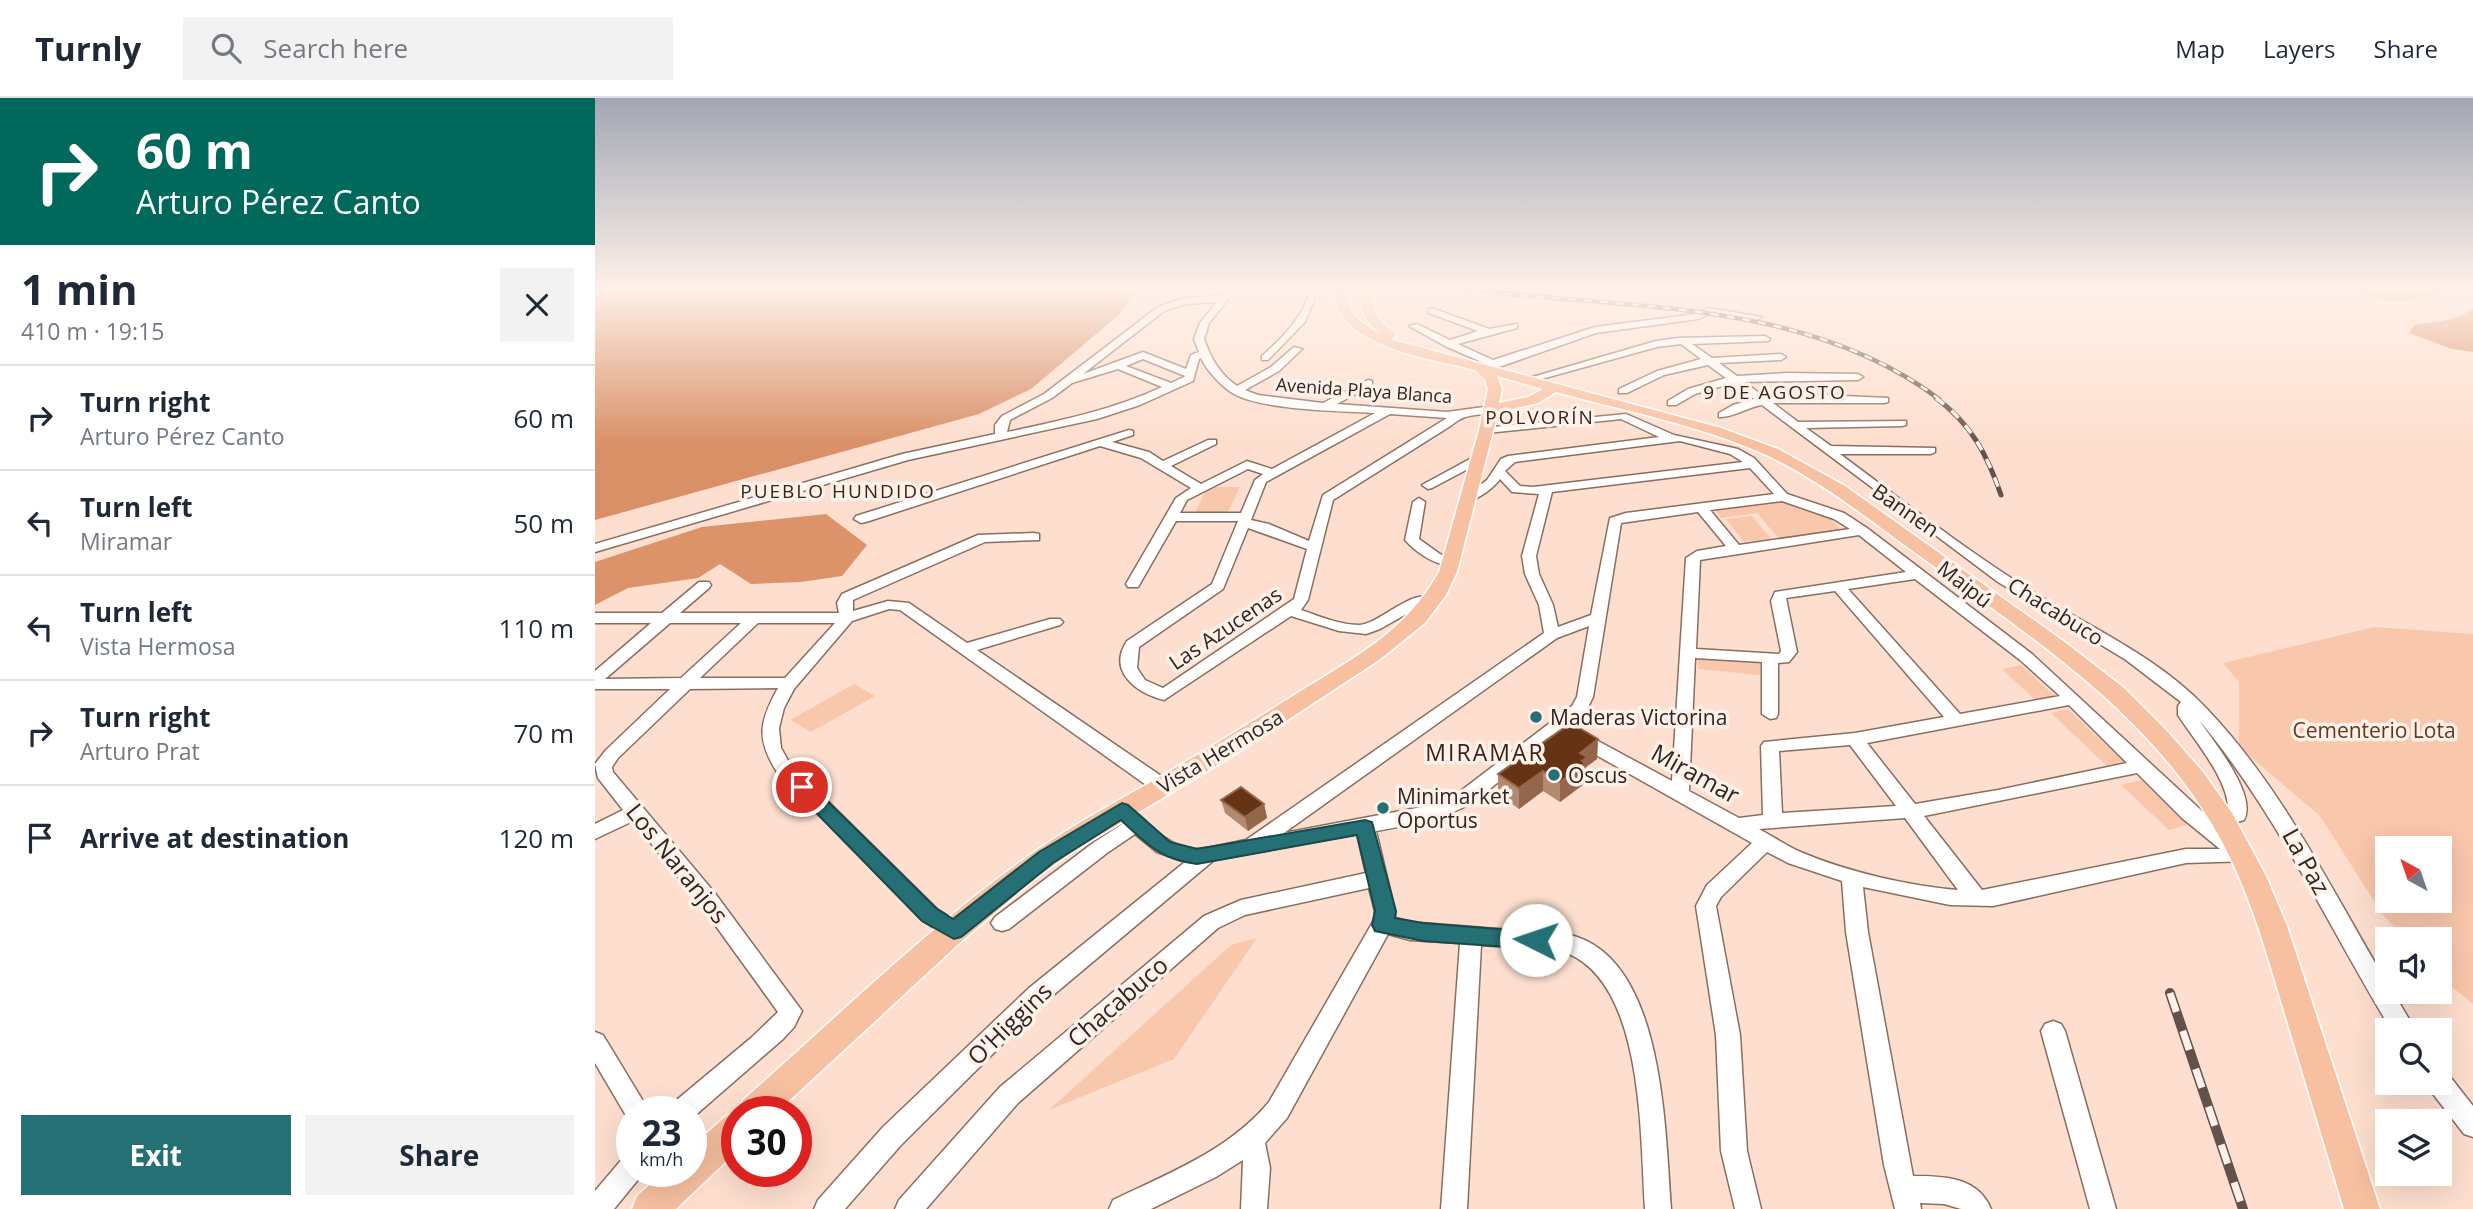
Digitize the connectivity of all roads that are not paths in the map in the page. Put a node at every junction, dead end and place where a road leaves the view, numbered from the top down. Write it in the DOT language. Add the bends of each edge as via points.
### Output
graph roads {
  1 [pos="1121,340"];
  2 [pos="1199,340"];
  3 [pos="1285,340"];
  4 [pos="1385,340"];
  5 [pos="1400,340"];
  6 [pos="1432,340"];
  7 [pos="1469,340"];
  8 [pos="1567,340"];
  9 [pos="1748,340"];
  10 [pos="1685,343"];
  11 [pos="1297,349"];
  12 [pos="1446,351"];
  13 [pos="1203,354"];
  14 [pos="1781,357"];
  15 [pos="1265,358"];
  16 [pos="1709,360"];
  17 [pos="1495,365"];
  18 [pos="1118,366"];
  19 [pos="1480,368"];
  20 [pos="1191,375"];
  21 [pos="1858,377"];
  22 [pos="1735,379"];
  23 [pos="1527,380"];
  24 [pos="1064,383"];
  25 [pos="1368,383"];
  26 [pos="1171,387"];
  27 [pos="1553,387"];
  28 [pos="1236,391"];
  29 [pos="1623,391"];
  30 [pos="1497,394"];
  31 [pos="1593,398"];
  32 [pos="1531,400"];
  33 [pos="1884,400"];
  34 [pos="1765,401"];
  35 [pos="1672,402"];
  36 [pos="1325,407"];
  37 [pos="1388,411"];
  38 [pos="1457,415"];
  39 [pos="1723,415"];
  40 [pos="1902,423"];
  41 [pos="1797,425"];
  42 [pos="1486,430"];
  43 [pos="1129,433"];
  44 [pos="1001,437"];
  45 [pos="1673,439"];
  46 [pos="1212,442"];
  47 [pos="1102,443"];
  48 [pos="1829,450"];
  49 [pos="1931,450"];
  50 [pos="1479,458"];
  51 [pos="1752,464"];
  52 [pos="1163,466"];
  53 [pos="1272,473"];
  54 [pos="1500,473"];
  55 [pos="1428,485"];
  56 [pos="1199,488"];
  57 [pos="1547,489"];
  58 [pos="1783,496"];
  59 [pos="1468,498"];
  60 [pos="1419,502"];
  61 [pos="1701,507"];
  62 [pos="1171,517"];
  63 [pos="861,519"];
  64 [pos="1245,520"];
  65 [pos="1862,531"];
  66 [pos="1034,537"];
  67 [pos="1313,547"];
  68 [pos="595,548"];
  69 [pos="1735,549"];
  70 [pos="1451,562"];
  71 [pos="1918,574"];
  72 [pos="1133,584"];
  73 [pos="704,585"];
  74 [pos="1837,585"];
  75 [pos="1431,602"];
  76 [pos="1289,611"];
  77 [pos="595,618"];
  78 [pos="665,618"];
  79 [pos="754,618"];
  80 [pos="847,618"];
  81 [pos="1598,618"];
  82 [pos="1055,622"];
  83 [pos="1552,635"];
  84 [pos="967,648"];
  85 [pos="1690,653"];
  86 [pos="1770,659"];
  87 [pos="595,682"];
  88 [pos="689,682"];
  89 [pos="791,683"];
  90 [pos="2073,699"];
  91 [pos="2192,703"];
  92 [pos="1770,714"];
  93 [pos="1955,720"];
  94 [pos="1559,726"];
  95 [pos="1855,739"];
  96 [pos="2141,766"];
  97 [pos="1163,787"];
  98 [pos="1680,794"];
  99 [pos="636,811"];
  100 [pos="1910,811"];
  101 [pos="1129,817"];
  102 [pos="1773,820"];
  103 [pos="2223,820"];
  104 [pos="1736,826"];
  105 [pos="1365,827"];
  106 [pos="595,832"];
  107 [pos="1765,842"];
  108 [pos="1248,848"];
  109 [pos="1207,855"];
  110 [pos="2242,856"];
  111 [pos="1852,876"];
  112 [pos="1377,878"];
  113 [pos="1977,899"];
  114 [pos="1002,923"];
  115 [pos="1383,925"];
  116 [pos="954,931"];
  117 [pos="1471,936"];
  118 [pos="2397,1018"];
  119 [pos="2053,1031"];
  120 [pos="595,1042"];
  121 [pos="2449,1095"];
  122 [pos="628,1096"];
  123 [pos="698,1096"];
  124 [pos="772,1096"];
  125 [pos="2473,1125"];
  126 [pos="1252,1139"];
  127 [pos="721,1143"];
  128 [pos="707,1155"];
  129 [pos="616,1186"];
  130 [pos="673,1187"];
  131 [pos="1905,1199"];
  132 [pos="597,1209"];
  133 [pos="650,1209"];
  134 [pos="827,1209"];
  135 [pos="908,1209"];
  136 [pos="1122,1209"];
  137 [pos="1254,1209"];
  138 [pos="1454,1209"];
  139 [pos="1658,1209"];
  140 [pos="1748,1209"];
  141 [pos="1978,1209"];
  142 [pos="2103,1209"];
  143 [pos="2362,1209"];
  1 -- 24 [label="street"];
  2 -- 13 [label="street"];
  3 -- 15 [label="street"];
  4 -- 12 [label="main road" via="1402,348"];
  5 -- 12 [label="main road"];
  6 -- 12 [label="street"];
  7 -- 12 [label="street"];
  8 -- 17 [label="street"];
  9 -- 10 [label="street"];
  10 -- 16 [label="street, Chacabuco"];
  10 -- 23 [label="street" via="1643,347"];
  11 -- 28 [label="street" via="1275,369"];
  12 -- 17 [label="street"];
  12 -- 19 [label="main road, Bannen"];
  13 -- 20 [label="street" via="1194,357"];
  13 -- 28 [label="street, Avenida Playa Blanca"];
  14 -- 16 [label="street"];
  16 -- 22 [label="street, Chacabuco"];
  16 -- 29 [label="street" via="1664,370"];
  17 -- 19 [label="street"];
  18 -- 20 [label="street" via="1143,355"];
  18 -- 24 [label="street"];
  18 -- 26 [label="street"];
  19 -- 23 [label="main road, Bannen"];
  19 -- 30 [label="main road" via="1491,378"];
  20 -- 26 [label="street"];
  21 -- 22 [label="street"];
  22 -- 34 [label="street, Chacabuco"];
  22 -- 35 [label="street" via="1694,388"];
  23 -- 27 [label="main road, Bannen"];
  23 -- 30 [label="main road"];
  24 -- 44 [label="street" via="1006,418 1000,425"];
  25 -- 36 [label="street"];
  26 -- 44 [label="street" via="1093,417"];
  27 -- 31 [label="main road, Bannen"];
  27 -- 32 [label="main road"];
  28 -- 36 [label="street, Avenida Playa Blanca"];
  30 -- 32 [label="main road"];
  30 -- 32 [label="main road" via="1533,388 1540,393"];
  30 -- 38 [label="street, Avenida Playa Blanca"];
  30 -- 42 [label="main road, Vista Hermosa"];
  31 -- 32 [label="main road"];
  31 -- 103 [label="main road, Bannen" via="1744,440 1826,482 2097,677 2158,735"];
  33 -- 34 [label="street"];
  34 -- 39 [label="street"];
  34 -- 41 [label="street, Chacabuco"];
  36 -- 37 [label="street, Avenida Playa Blanca"];
  37 -- 38 [label="street, Avenida Playa Blanca"];
  37 -- 53 [label="street"];
  38 -- 67 [label="street, Las Azucenas" via="1327,498"];
  40 -- 41 [label="street"];
  41 -- 48 [label="street, Chacabuco"];
  42 -- 45 [label="street, Maipú" via="1622,416"];
  42 -- 50 [label="main road, Vista Hermosa"];
  43 -- 47 [label="street"];
  44 -- 68 [label="street" via="906,457"];
  45 -- 51 [label="street, Maipú" via="1728,448"];
  45 -- 54 [label="street" via="1515,458 1505,462"];
  46 -- 52 [label="street"];
  47 -- 52 [label="street" via="1138,452"];
  47 -- 63 [label="street"];
  48 -- 49 [label="street"];
  48 -- 91 [label="street, Chacabuco" via="1964,552 2140,664"];
  50 -- 55 [label="street"];
  50 -- 59 [label="main road, Vista Hermosa"];
  51 -- 57 [label="street"];
  51 -- 58 [label="street, Maipú"];
  52 -- 56 [label="street"];
  53 -- 56 [label="street" via="1247,465"];
  53 -- 64 [label="street" via="1260,482"];
  54 -- 57 [label="street" via="1516,489"];
  54 -- 59 [label="street"];
  56 -- 62 [label="street" via="1182,498"];
  57 -- 83 [label="street" via="1528,556"];
  58 -- 61 [label="street"];
  58 -- 65 [label="street, Maipú" via="1839,516"];
  59 -- 70 [label="main road, Vista Hermosa"];
  60 -- 70 [label="street" via="1412,540 1435,557"];
  61 -- 69 [label="street"];
  61 -- 81 [label="street" via="1615,521"];
  62 -- 64 [label="street"];
  62 -- 72 [label="street"];
  64 -- 67 [label="street"];
  64 -- 76 [label="street, Las Azucenas" via="1216,589 1133,644 1130,675 1164,695"];
  65 -- 69 [label="street"];
  65 -- 71 [label="street, Maipú"];
  66 -- 80 [label="street" via="983,538 869,586 847,597"];
  67 -- 76 [label="street, Las Azucenas" via="1301,600"];
  69 -- 85 [label="street" via="1693,558"];
  70 -- 75 [label="main road, Vista Hermosa"];
  71 -- 74 [label="street"];
  71 -- 90 [label="street, Maipú"];
  73 -- 78 [label="street"];
  74 -- 86 [label="street" via="1780,595 1789,654"];
  74 -- 93 [label="street"];
  75 -- 76 [label="street" via="1408,604 1359,630"];
  75 -- 97 [label="main road, Vista Hermosa" via="1384,648"];
  77 -- 78 [label="street"];
  78 -- 79 [label="street"];
  78 -- 87 [label="street"];
  79 -- 80 [label="street"];
  79 -- 88 [label="street, Los Naranjos"];
  80 -- 84 [label="street" via="888,605 904,606"];
  80 -- 89 [label="street"];
  81 -- 83 [label="street"];
  81 -- 94 [label="street" via="1585,697 1579,709"];
  82 -- 84 [label="street"];
  83 -- 108 [label="street"];
  84 -- 97 [label="street"];
  85 -- 86 [label="street"];
  85 -- 98 [label="street"];
  86 -- 92 [label="street"];
  87 -- 88 [label="street"];
  88 -- 89 [label="street"];
  88 -- 99 [label="street, Los Naranjos" via="603,765 604,774"];
  89 -- 116 [label="street" via="770,721 769,741 776,760 930,915"];
  90 -- 93 [label="street"];
  90 -- 96 [label="street, Maipú"];
  91 -- 103 [label="street" via="2186,706 2186,715 2238,800 2237,815"];
  91 -- 118 [label="street, La Paz" via="2285,822"];
  93 -- 95 [label="street"];
  94 -- 98 [label="street, Miramar"];
  94 -- 105 [label="street" via="1455,804 1427,815"];
  95 -- 100 [label="street"];
  95 -- 102 [label="street" via="1770,746"];
  96 -- 100 [label="street"];
  96 -- 110 [label="street, Maipú"];
  97 -- 101 [label="main road, Vista Hermosa"];
  98 -- 104 [label="street, Miramar"];
  99 -- 106 [label="street"];
  99 -- 123 [label="street, Los Naranjos" via="791,1011 783,1025"];
  100 -- 102 [label="street"];
  100 -- 113 [label="street"];
  101 -- 109 [label="street" via="1170,851"];
  101 -- 114 [label="street" via="1100,848"];
  101 -- 116 [label="main road, Vista Hermosa" via="1046,858"];
  102 -- 104 [label="street"];
  103 -- 110 [label="main road, Bannen"];
  104 -- 107 [label="street, Miramar"];
  105 -- 108 [label="street"];
  105 -- 112 [label="street"];
  107 -- 111 [label="street, Miramar" via="1808,863"];
  107 -- 140 [label="street" via="1714,891 1706,906 1730,1056 1734,1151"];
  108 -- 109 [label="street"];
  109 -- 134 [label="street, O'Higgins" via="1037,995 884,1145"];
  110 -- 113 [label="street, Miramar" via="2186,856"];
  110 -- 143 [label="main road" via="2273,926"];
  111 -- 113 [label="street, Miramar"];
  111 -- 131 [label="street" via="1857,932"];
  112 -- 115 [label="street" via="1385,911"];
  112 -- 135 [label="street, Chacabuco" via="1241,908 1210,922 1009,1095"];
  115 -- 117 [label="street"];
  115 -- 126 [label="street" via="1278,1110"];
  116 -- 124 [label="main road, Vista Hermosa"];
  117 -- 138 [label="street"];
  117 -- 139 [label="street" via="1568,943 1604,964 1640,1034"];
  119 -- 142 [label="street"];
  120 -- 122 [label="street"];
  121 -- 125 [label="street"];
  126 -- 136 [label="street"];
  126 -- 137 [label="street" via="1257,1168"];
  127 -- 128 [label="main road"];
  129 -- 132 [label="street"];
  130 -- 133 [label="main road"];
  131 -- 141 [label="street" via="1960,1193 1971,1198"];
}
